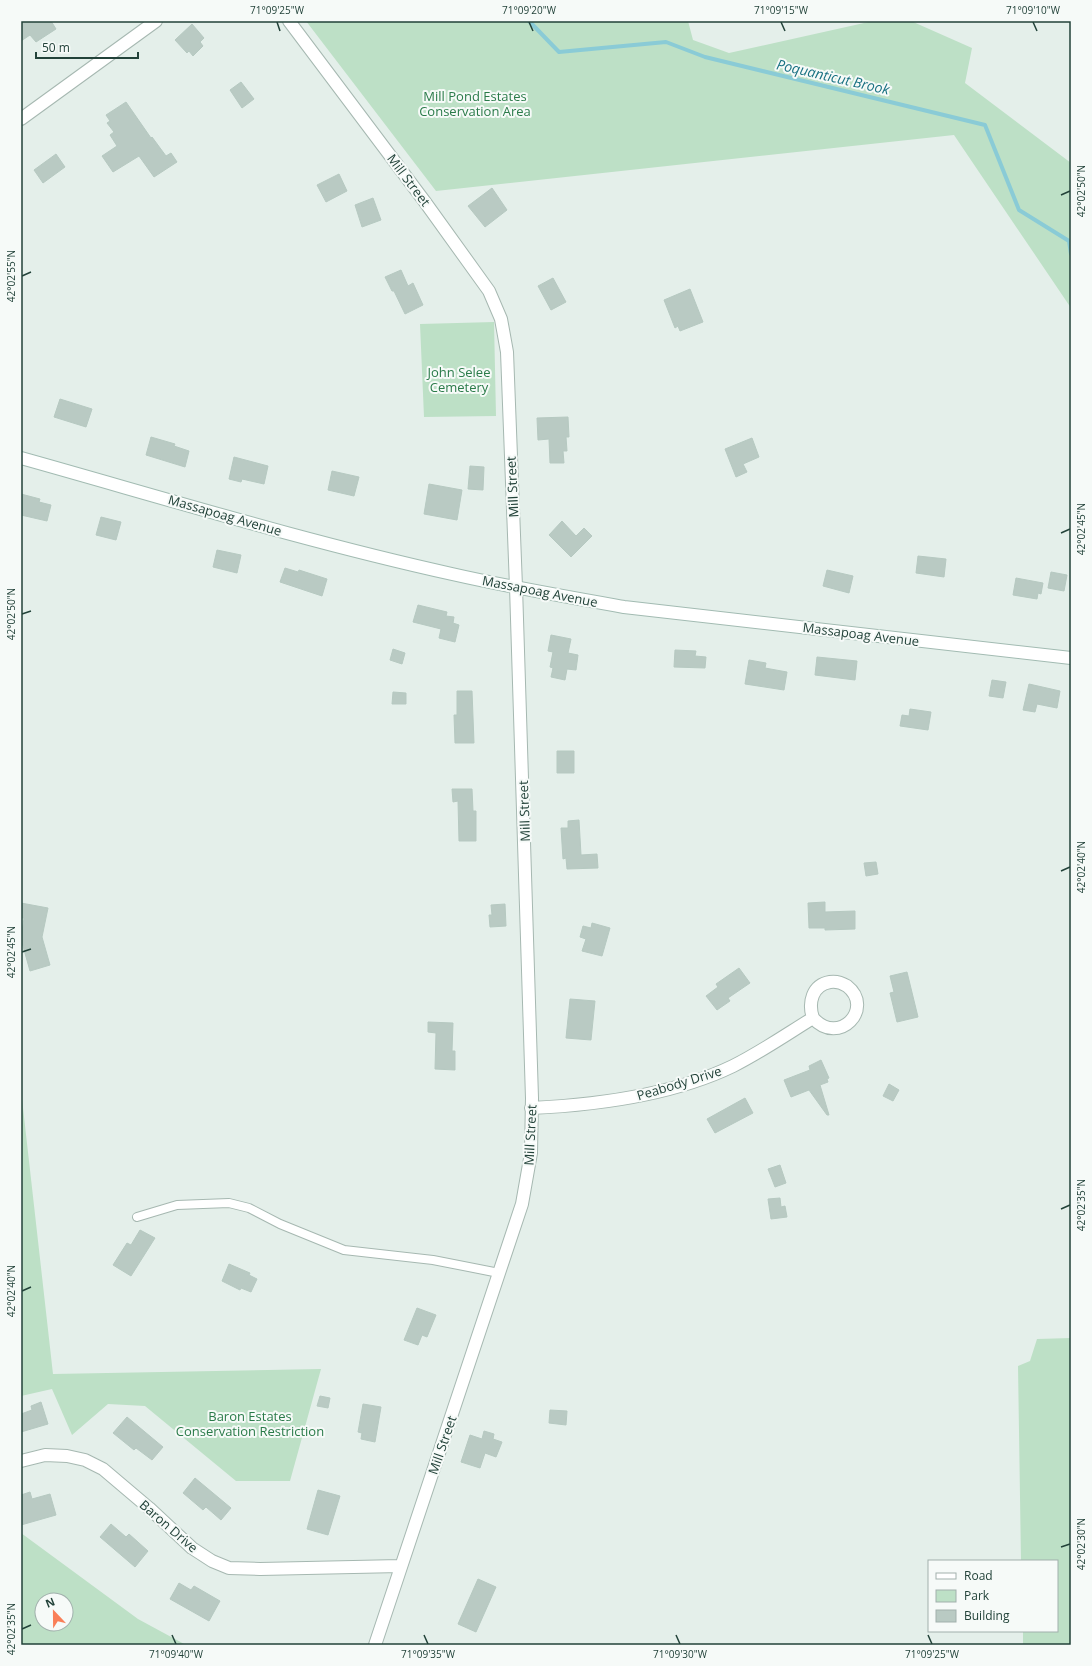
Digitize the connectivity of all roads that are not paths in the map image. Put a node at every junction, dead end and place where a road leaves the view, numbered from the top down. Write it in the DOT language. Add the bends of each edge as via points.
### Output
graph roads {
  1 [pos="156,21"];
  2 [pos="289,21"];
  3 [pos="21,119"];
  4 [pos="21,458"];
  5 [pos="516,587"];
  6 [pos="1071,658"];
  7 [pos="814,1018"];
  8 [pos="532,1108"];
  9 [pos="137,1217"];
  10 [pos="499,1273"];
  11 [pos="21,1462"];
  12 [pos="400,1566"];
  13 [pos="375,1645"];
  1 -- 3 [label="street"];
  2 -- 5 [label="street, Mill Street" via="425,202 489,291 499,313 507,352"];
  4 -- 5 [label="street, Massapoag Avenue" via="338,546 453,575"];
  5 -- 6 [label="street, Massapoag Avenue" via="624,607"];
  5 -- 8 [label="street, Mill Street"];
  7 -- 8 [label="street, Peabody Drive" via="760,1052 705,1078 618,1100"];
  8 -- 10 [label="street, Mill Street" via="531,1153 522,1204"];
  9 -- 10 [label="lane" via="177,1205 229,1203 250,1208 280,1224 344,1250 433,1260"];
  10 -- 12 [label="street, Mill Street"];
  11 -- 12 [label="street, Baron Drive" via="45,1455 67,1456 85,1460 103,1469 192,1548 229,1568"];
  12 -- 13 [label="street, Mill Street"];
}
